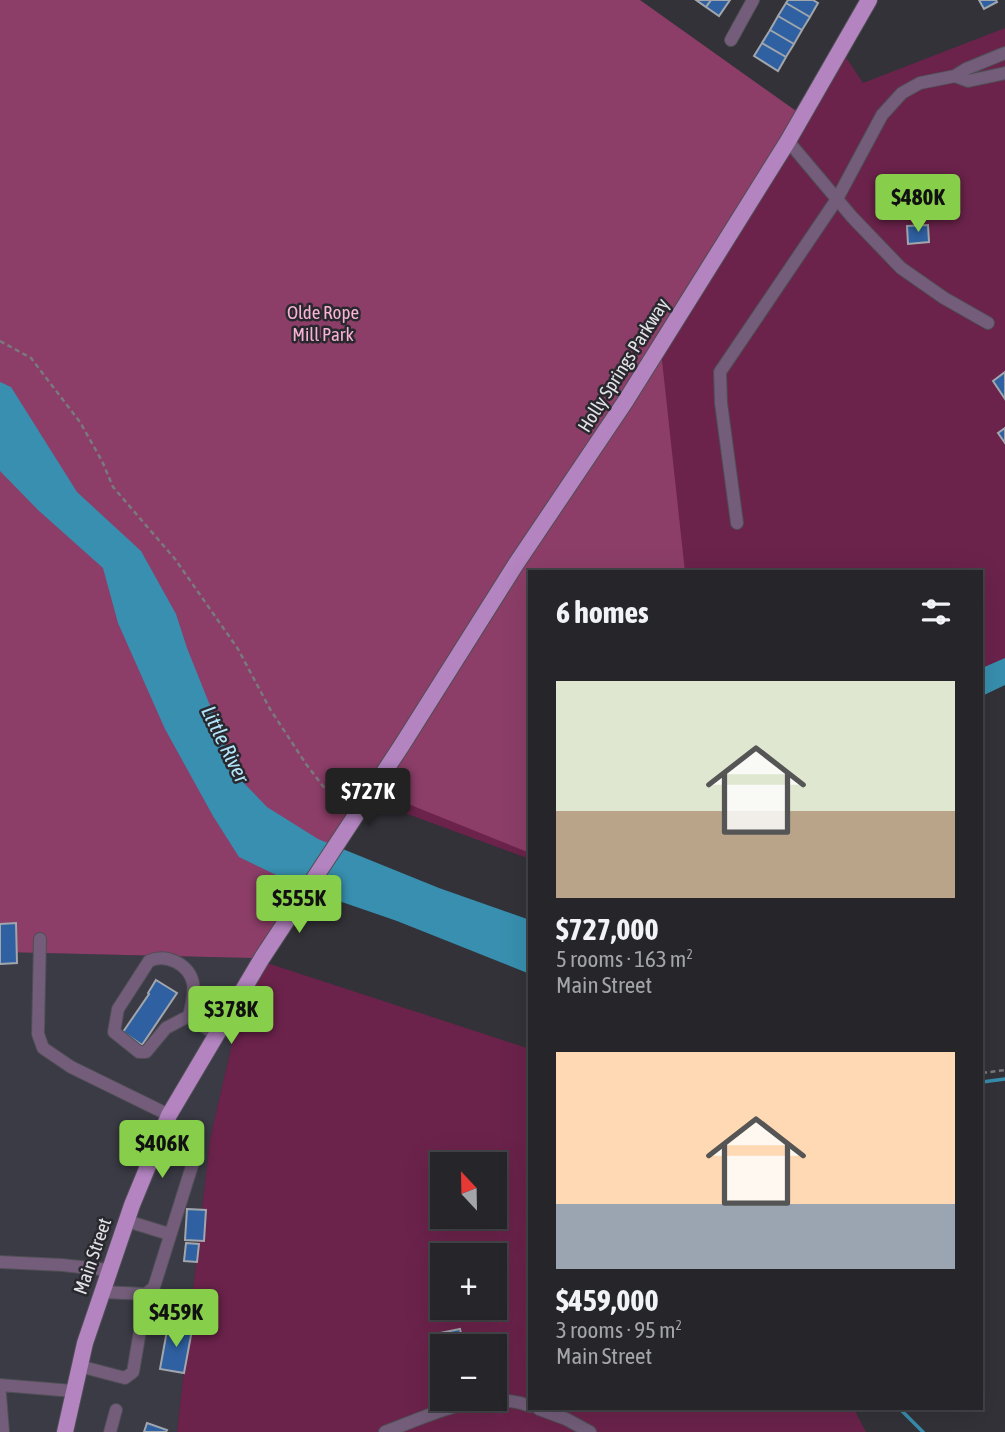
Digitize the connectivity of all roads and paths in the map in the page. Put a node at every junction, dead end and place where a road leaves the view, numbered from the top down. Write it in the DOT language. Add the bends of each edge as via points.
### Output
graph roads {
  1 [pos="753,0"];
  2 [pos="869,0"];
  3 [pos="731,40"];
  4 [pos="1005,53"];
  5 [pos="1005,74"];
  6 [pos="955,76"];
  7 [pos="788,141"];
  8 [pos="837,199"];
  9 [pos="988,323"];
  10 [pos="0,341"];
  11 [pos="737,523"];
  12 [pos="402,745"];
  13 [pos="343,812"];
  14 [pos="40,939"];
  15 [pos="188,1016"];
  16 [pos="216,1035"];
  17 [pos="1005,1070"];
  18 [pos="983,1073"];
  19 [pos="169,1115"];
  20 [pos="196,1153"];
  21 [pos="127,1221"];
  22 [pos="169,1234"];
  23 [pos="0,1262"];
  24 [pos="109,1270"];
  25 [pos="102,1292"];
  26 [pos="142,1319"];
  27 [pos="79,1366"];
  28 [pos="0,1385"];
  29 [pos="73,1391"];
  30 [pos="0,1394"];
  31 [pos="528,1405"];
  32 [pos="116,1410"];
  33 [pos="542,1410"];
  34 [pos="3,1432"];
  35 [pos="65,1432"];
  36 [pos="110,1432"];
  37 [pos="385,1432"];
  38 [pos="590,1432"];
  1 -- 3 [label="street"];
  2 -- 7 [label="main road, Holly Springs Parkway"];
  4 -- 6 [label="street"];
  5 -- 6 [label="street" via="968,81"];
  6 -- 8 [label="street" via="919,83 902,93 882,115"];
  7 -- 8 [label="street"];
  7 -- 12 [label="main road, Holly Springs Parkway"];
  8 -- 9 [label="street" via="901,268"];
  8 -- 11 [label="street" via="720,372"];
  10 -- 13 [label="path" via="31,358 80,422 113,487 183,571 238,649 306,764"];
  12 -- 16 [label="main road, Main Street"];
  14 -- 19 [label="street" via="38,1034 43,1048 71,1067"];
  15 -- 15 [label="street" via="193,984 187,969 173,960 156,958 149,961 118,1009 114,1032 139,1052 146,1052 166,1028"];
  15 -- 16 [label="street"];
  16 -- 19 [label="main road, Main Street"];
  17 -- 18 [label="path"];
  19 -- 21 [label="main road, Main Street"];
  20 -- 22 [label="street"];
  21 -- 22 [label="street"];
  21 -- 24 [label="main road, Main Street"];
  22 -- 25 [label="street" via="154,1287 146,1294"];
  23 -- 24 [label="street"];
  24 -- 25 [label="main road, Main Street"];
  25 -- 27 [label="main road, Main Street"];
  26 -- 27 [label="street" via="130,1376"];
  27 -- 29 [label="main road, Main Street"];
  28 -- 29 [label="street"];
  29 -- 35 [label="main road, Main Street"];
  30 -- 34 [label="street"];
  31 -- 37 [label="street" via="513,1399 474,1401"];
  32 -- 36 [label="street"];
  33 -- 38 [label="street"];
}
